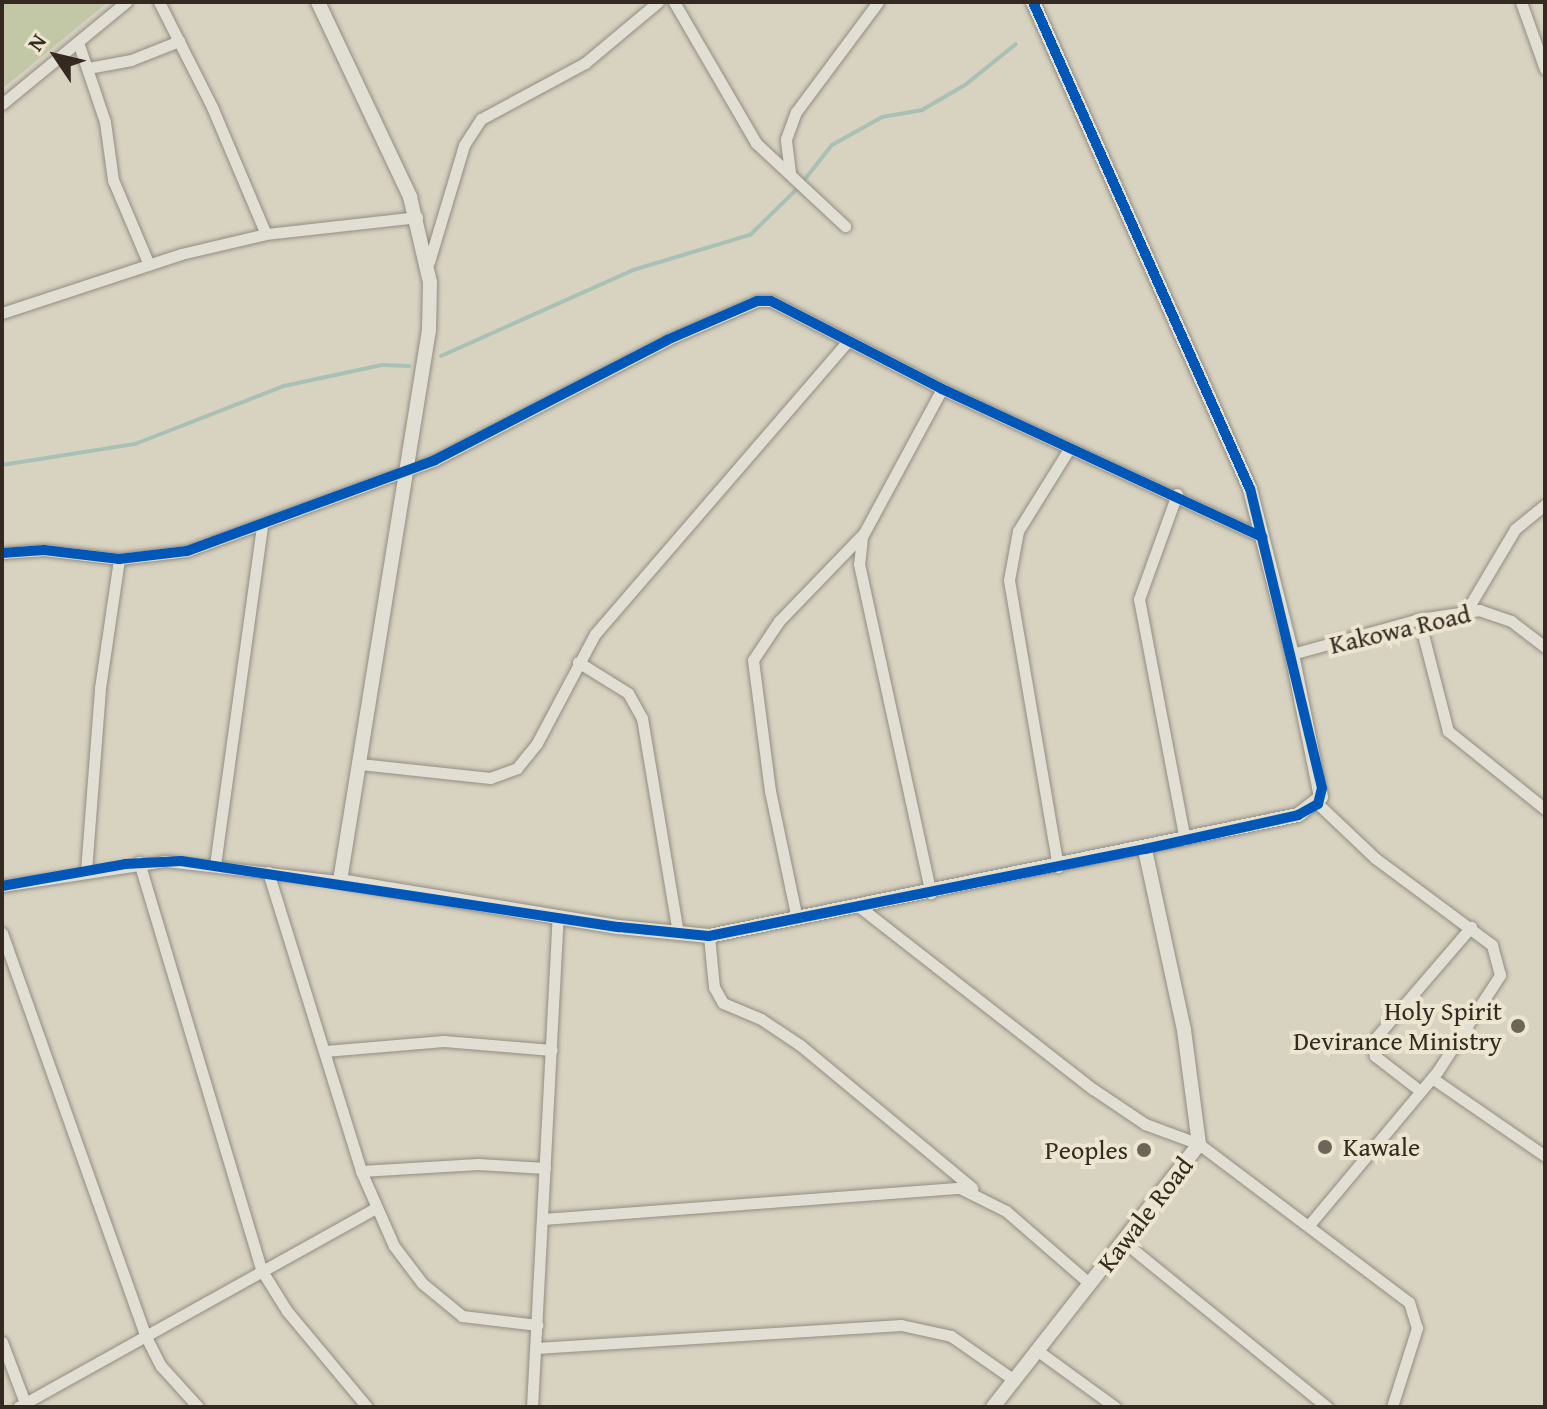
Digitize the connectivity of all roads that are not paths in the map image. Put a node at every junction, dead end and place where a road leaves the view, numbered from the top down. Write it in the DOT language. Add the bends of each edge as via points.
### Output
graph roads {
  1 [pos="126,2"];
  2 [pos="159,2"];
  3 [pos="318,2"];
  4 [pos="657,2"];
  5 [pos="674,2"];
  6 [pos="878,2"];
  7 [pos="1033,2"];
  8 [pos="1521,2"];
  9 [pos="179,41"];
  10 [pos="79,45"];
  11 [pos="88,68"];
  12 [pos="1545,69"];
  13 [pos="2,104"];
  14 [pos="791,174"];
  15 [pos="417,217"];
  16 [pos="845,226"];
  17 [pos="266,234"];
  18 [pos="429,262"];
  19 [pos="149,265"];
  20 [pos="2,313"];
  21 [pos="847,342"];
  22 [pos="942,389"];
  23 [pos="1069,449"];
  24 [pos="407,470"];
  25 [pos="1177,494"];
  26 [pos="1545,505"];
  27 [pos="262,526"];
  28 [pos="864,533"];
  29 [pos="1263,537"];
  30 [pos="2,553"];
  31 [pos="119,559"];
  32 [pos="1467,610"];
  33 [pos="1419,619"];
  34 [pos="1545,647"];
  35 [pos="1292,654"];
  36 [pos="578,662"];
  37 [pos="360,764"];
  38 [pos="1318,804"];
  39 [pos="1545,809"];
  40 [pos="1185,840"];
  41 [pos="1145,849"];
  42 [pos="139,862"];
  43 [pos="215,865"];
  44 [pos="1058,867"];
  45 [pos="86,871"];
  46 [pos="268,872"];
  47 [pos="340,881"];
  48 [pos="2,886"];
  49 [pos="931,893"];
  50 [pos="861,908"];
  51 [pos="558,918"];
  52 [pos="797,919"];
  53 [pos="1471,927"];
  54 [pos="2,933"];
  55 [pos="678,934"];
  56 [pos="709,936"];
  57 [pos="552,1050"];
  58 [pos="325,1051"];
  59 [pos="1432,1078"];
  60 [pos="1419,1090"];
  61 [pos="1199,1144"];
  62 [pos="1544,1152"];
  63 [pos="545,1168"];
  64 [pos="361,1171"];
  65 [pos="977,1192"];
  66 [pos="375,1208"];
  67 [pos="543,1219"];
  68 [pos="1309,1225"];
  69 [pos="1124,1242"];
  70 [pos="262,1271"];
  71 [pos="1090,1284"];
  72 [pos="537,1325"];
  73 [pos="145,1335"];
  74 [pos="2,1342"];
  75 [pos="536,1348"];
  76 [pos="1038,1351"];
  77 [pos="1014,1380"];
  78 [pos="22,1405"];
  79 [pos="198,1407"];
  80 [pos="367,1407"];
  81 [pos="532,1407"];
  82 [pos="993,1407"];
  83 [pos="1115,1407"];
  84 [pos="1327,1407"];
  85 [pos="1392,1407"];
  1 -- 10 [label="street"];
  2 -- 9 [label="street"];
  3 -- 15 [label="street"];
  4 -- 18 [label="street" via="585,63 481,119 464,145"];
  5 -- 14 [label="street" via="747,130"];
  6 -- 14 [label="street" via="796,112 786,139"];
  7 -- 29 [label="street" via="1185,335 1250,489"];
  8 -- 12 [label="street"];
  9 -- 11 [label="street" via="131,60"];
  9 -- 17 [label="street"];
  10 -- 11 [label="street"];
  10 -- 13 [label="street"];
  11 -- 19 [label="street" via="105,122 113,180"];
  14 -- 16 [label="street"];
  15 -- 17 [label="street"];
  15 -- 18 [label="street"];
  17 -- 19 [label="street"];
  18 -- 24 [label="street" via="429,330"];
  19 -- 20 [label="street"];
  21 -- 22 [label="street"];
  21 -- 24 [label="street" via="771,301 757,301 667,340 495,433"];
  21 -- 36 [label="street" via="619,604"];
  22 -- 23 [label="street"];
  22 -- 28 [label="street"];
  23 -- 25 [label="street"];
  23 -- 44 [label="street" via="1018,531 1009,580"];
  24 -- 27 [label="street"];
  24 -- 37 [label="street"];
  25 -- 29 [label="street"];
  25 -- 40 [label="street" via="1139,599"];
  26 -- 32 [label="street" via="1515,529"];
  27 -- 31 [label="street" via="187,551"];
  27 -- 43 [label="street"];
  28 -- 49 [label="street" via="859,564"];
  28 -- 52 [label="street" via="779,621 753,660 770,791"];
  29 -- 35 [label="street"];
  30 -- 31 [label="street" via="44,550"];
  31 -- 45 [label="street" via="100,688"];
  32 -- 33 [label="street, Kakowa Road"];
  32 -- 34 [label="street, Kakowa Road" via="1500,615"];
  33 -- 35 [label="street, Kakowa Road"];
  33 -- 39 [label="street" via="1448,731"];
  35 -- 38 [label="street" via="1322,788"];
  36 -- 37 [label="street" via="527,757 502,776"];
  36 -- 55 [label="street" via="628,693 642,718"];
  37 -- 47 [label="street"];
  38 -- 40 [label="street" via="1298,815"];
  38 -- 53 [label="street" via="1375,858"];
  40 -- 41 [label="street"];
  41 -- 44 [label="street"];
  41 -- 61 [label="street, Kawale Road" via="1182,1017"];
  42 -- 43 [label="street"];
  42 -- 45 [label="street"];
  42 -- 70 [label="street"];
  43 -- 46 [label="street"];
  44 -- 49 [label="street"];
  45 -- 48 [label="street"];
  46 -- 47 [label="street"];
  46 -- 58 [label="street"];
  47 -- 51 [label="street"];
  49 -- 50 [label="street"];
  50 -- 52 [label="street"];
  50 -- 61 [label="street" via="1093,1089 1145,1124"];
  51 -- 55 [label="street"];
  51 -- 57 [label="street"];
  52 -- 56 [label="street"];
  53 -- 59 [label="street" via="1497,953 1500,975"];
  53 -- 60 [label="street" via="1372,1042 1375,1056"];
  54 -- 73 [label="street"];
  55 -- 56 [label="street"];
  56 -- 65 [label="street" via="714,987 723,1003 761,1019 800,1045"];
  57 -- 58 [label="street" via="444,1041"];
  57 -- 63 [label="street"];
  58 -- 64 [label="street"];
  59 -- 60 [label="street"];
  59 -- 62 [label="street"];
  60 -- 68 [label="street"];
  61 -- 68 [label="street"];
  61 -- 69 [label="street, Kawale Road"];
  63 -- 64 [label="street" via="478,1164"];
  63 -- 67 [label="street"];
  64 -- 66 [label="street"];
  65 -- 67 [label="street" via="943,1188"];
  65 -- 71 [label="street"];
  66 -- 70 [label="street"];
  66 -- 72 [label="street" via="394,1246 448,1307 480,1322"];
  67 -- 72 [label="street"];
  68 -- 85 [label="street" via="1415,1309 1417,1328"];
  69 -- 71 [label="street, Kawale Road"];
  69 -- 84 [label="street"];
  70 -- 73 [label="street"];
  70 -- 80 [label="street" via="287,1311"];
  71 -- 76 [label="street, Kawale Road"];
  72 -- 75 [label="street"];
  73 -- 78 [label="street"];
  73 -- 79 [label="street" via="161,1366"];
  74 -- 78 [label="street"];
  75 -- 77 [label="street" via="910,1326 958,1340"];
  75 -- 81 [label="street"];
  76 -- 77 [label="street, Kawale Road"];
  76 -- 83 [label="street"];
  77 -- 82 [label="street, Kawale Road"];
}
